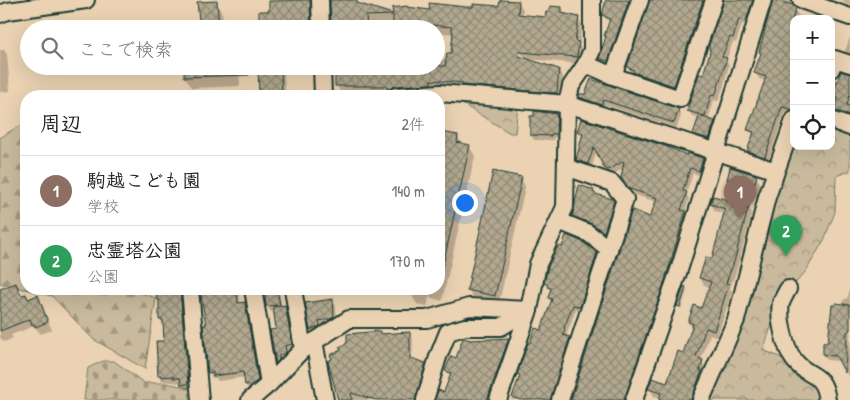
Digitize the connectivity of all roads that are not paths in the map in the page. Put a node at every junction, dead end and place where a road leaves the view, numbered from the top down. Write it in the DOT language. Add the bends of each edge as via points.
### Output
graph roads {
  1 [pos="80,0"];
  2 [pos="86,0"];
  3 [pos="320,0"];
  4 [pos="591,0"];
  5 [pos="640,0"];
  6 [pos="714,0"];
  7 [pos="763,0"];
  8 [pos="800,0"];
  9 [pos="821,4"];
  10 [pos="0,14"];
  11 [pos="850,17"];
  12 [pos="321,20"];
  13 [pos="835,60"];
  14 [pos="586,64"];
  15 [pos="850,64"];
  16 [pos="322,75"];
  17 [pos="613,76"];
  18 [pos="323,90"];
  19 [pos="445,93"];
  20 [pos="567,104"];
  21 [pos="835,121"];
  22 [pos="850,127"];
  23 [pos="790,131"];
  24 [pos="716,152"];
  25 [pos="566,167"];
  26 [pos="770,169"];
  27 [pos="559,221"];
  28 [pos="609,249"];
  29 [pos="788,289"];
  30 [pos="191,295"];
  31 [pos="253,295"];
  32 [pos="295,295"];
  33 [pos="529,310"];
  34 [pos="309,345"];
  35 [pos="269,384"];
  36 [pos="253,399"];
  37 [pos="200,400"];
  38 [pos="325,400"];
  39 [pos="425,400"];
  40 [pos="498,400"];
  41 [pos="560,400"];
  42 [pos="634,400"];
  43 [pos="701,400"];
  44 [pos="827,400"];
  1 -- 2 [label="street"];
  1 -- 10 [label="street"];
  3 -- 12 [label="street"];
  4 -- 14 [label="street" via="592,50"];
  5 -- 17 [label="street"];
  6 -- 17 [label="street" via="680,98"];
  7 -- 24 [label="street"];
  8 -- 9 [label="street"];
  9 -- 11 [label="street"];
  13 -- 15 [label="street"];
  14 -- 17 [label="street"];
  14 -- 20 [label="street" via="571,86"];
  16 -- 18 [label="street"];
  19 -- 20 [label="street"];
  20 -- 24 [label="street"];
  20 -- 25 [label="street"];
  21 -- 22 [label="street"];
  23 -- 43 [label="street" via="767,197 736,320"];
  24 -- 26 [label="street"];
  24 -- 42 [label="street"];
  25 -- 27 [label="street" via="565,208"];
  25 -- 28 [label="street" via="612,183 625,199"];
  27 -- 28 [label="street" via="588,233"];
  27 -- 33 [label="street" via="538,264"];
  28 -- 41 [label="street"];
  29 -- 44 [label="street" via="780,316 786,344 794,360 820,379 826,389"];
  30 -- 37 [label="street"];
  31 -- 35 [label="street"];
  32 -- 34 [label="street"];
  33 -- 34 [label="street" via="469,307 427,319 349,318"];
  33 -- 39 [label="street" via="501,327 465,327 448,332"];
  33 -- 40 [label="street"];
  34 -- 35 [label="street"];
  34 -- 38 [label="street"];
  35 -- 36 [label="street"];
}
